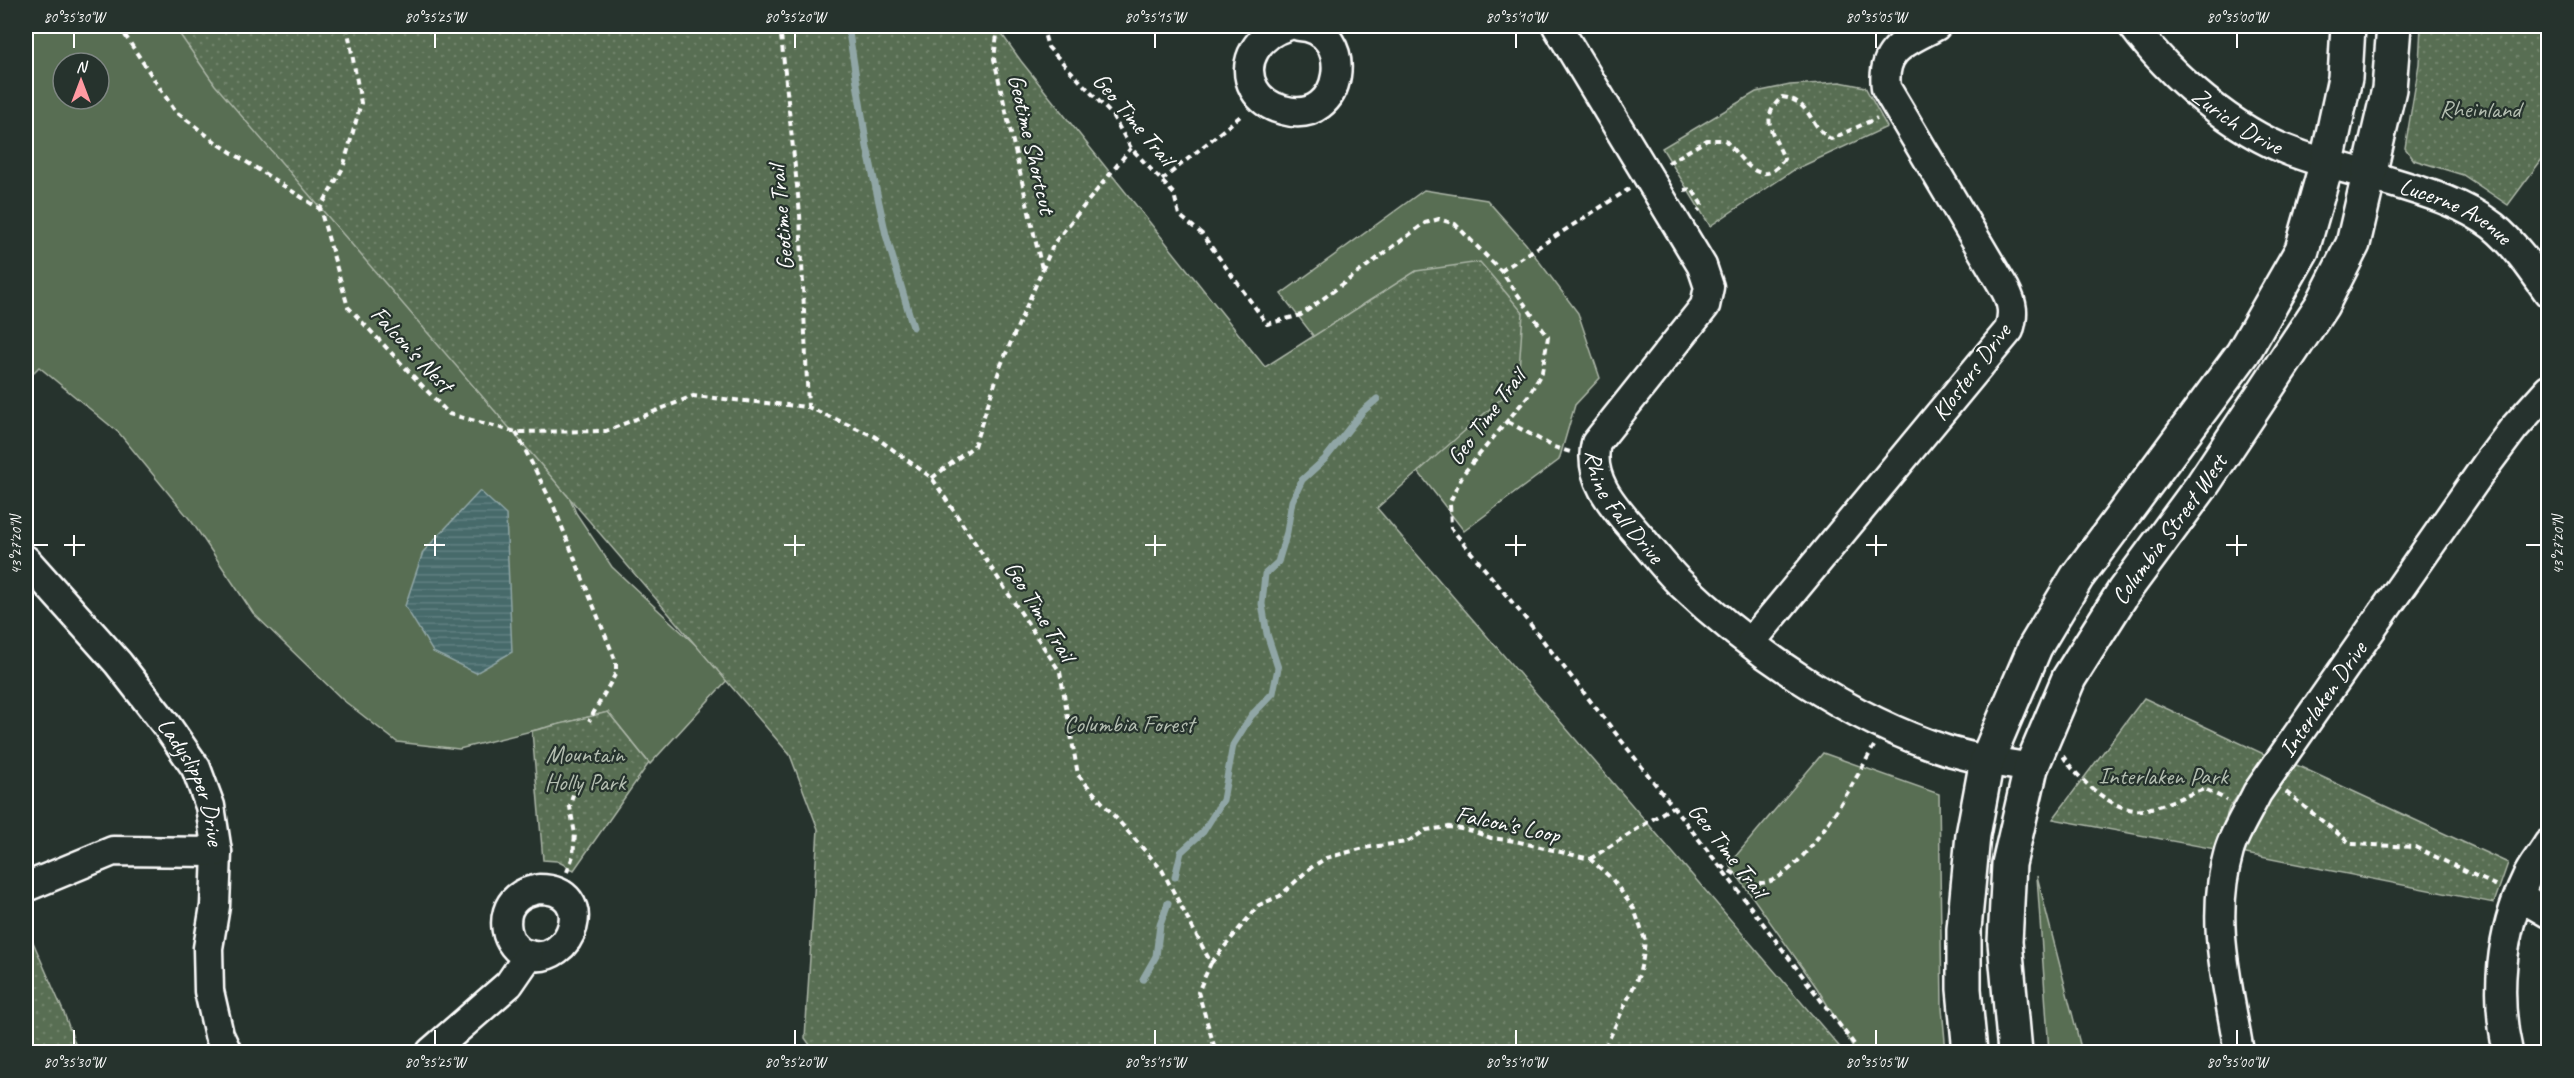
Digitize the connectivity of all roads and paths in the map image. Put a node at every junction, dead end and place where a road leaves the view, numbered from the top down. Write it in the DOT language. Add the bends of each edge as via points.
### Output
graph roads {
  1 [pos="119,26"];
  2 [pos="348,26"];
  3 [pos="780,26"];
  4 [pos="998,26"];
  5 [pos="1042,26"];
  6 [pos="1287,26"];
  7 [pos="1557,26"];
  8 [pos="1936,26"];
  9 [pos="2133,26"];
  10 [pos="2348,26"];
  11 [pos="2394,26"];
  12 [pos="1315,28"];
  13 [pos="1262,99"];
  14 [pos="1897,108"];
  15 [pos="1131,148"];
  16 [pos="2326,162"];
  17 [pos="1666,165"];
  18 [pos="2370,176"];
  19 [pos="1162,180"];
  20 [pos="1637,184"];
  21 [pos="1681,190"];
  22 [pos="320,209"];
  23 [pos="1696,214"];
  24 [pos="1042,270"];
  25 [pos="1501,271"];
  26 [pos="2548,292"];
  27 [pos="2548,390"];
  28 [pos="808,407"];
  29 [pos="1508,422"];
  30 [pos="516,432"];
  31 [pos="1570,452"];
  32 [pos="932,478"];
  33 [pos="28,567"];
  34 [pos="1751,642"];
  35 [pos="589,721"];
  36 [pos="1874,746"];
  37 [pos="2061,752"];
  38 [pos="1987,760"];
  39 [pos="2031,768"];
  40 [pos="572,782"];
  41 [pos="2283,790"];
  42 [pos="2233,803"];
  43 [pos="1672,807"];
  44 [pos="2548,844"];
  45 [pos="217,852"];
  46 [pos="1590,859"];
  47 [pos="1718,864"];
  48 [pos="26,886"];
  49 [pos="556,891"];
  50 [pos="2519,896"];
  51 [pos="2548,913"];
  52 [pos="529,955"];
  53 [pos="1211,963"];
  54 [pos="227,1053"];
  55 [pos="431,1053"];
  56 [pos="1216,1053"];
  57 [pos="1603,1053"];
  58 [pos="1860,1053"];
  59 [pos="1970,1053"];
  60 [pos="2015,1053"];
  61 [pos="2240,1053"];
  62 [pos="2508,1053"];
  1 -- 22 [label="path" via="175,111"];
  2 -- 22 [label="path" via="361,103 343,168"];
  3 -- 28 [label="path, Geotime Trail" via="800,214"];
  4 -- 24 [label="path, Geotime Shortcut" via="993,59"];
  5 -- 15 [label="path, Geo Time Trail" via="1048,47 1112,115"];
  6 -- 13 [label="street" via="1268,34 1254,50 1250,76"];
  7 -- 34 [label="street, Rhine Fall Drive" via="1702,266 1708,287 1705,306 1596,443 1596,477 1622,515 1677,580"];
  8 -- 14 [label="street, Klosters Drive" via="1889,56 1884,76"];
  9 -- 16 [label="street, Zurich Drive" via="2167,67 2246,128 2291,152"];
  10 -- 16 [label="main road, Columbia Street West" via="2345,78"];
  11 -- 18 [label="main road, Columbia Street West" via="2389,89"];
  12 -- 13 [label="street" via="1331,45 1337,60 1335,86 1326,99 1306,111 1291,113 1271,107"];
  13 -- 19 [label="path"];
  14 -- 17 [label="path" via="1831,139 1821,134 1804,107 1793,98 1782,97 1771,107 1768,119 1784,159 1776,171 1765,175 1753,170 1725,140 1707,140"];
  14 -- 34 [label="street, Klosters Drive" via="2006,289 2013,317 2009,330"];
  15 -- 19 [label="path, Geo Time Trail"];
  15 -- 24 [label="path" via="1054,243"];
  16 -- 18 [label="street, Zurich Drive"];
  16 -- 38 [label="main road, Columbia Street West" via="2302,250 2276,299 2243,353 2077,577 2035,647"];
  18 -- 26 [label="street, Lucerne Avenue" via="2456,203 2493,226 2519,252"];
  18 -- 39 [label="main road, Columbia Street West" via="2353,244 2322,305 2203,484 2124,591 2069,678"];
  19 -- 25 [label="path, Geo Time Trail" via="1174,194 1179,215 1202,234 1267,324 1301,315 1425,223 1439,219 1455,224"];
  20 -- 25 [label="path"];
  21 -- 23 [label="path" via="1692,189 1702,205"];
  22 -- 30 [label="path, Falcon's Nest" via="348,307 449,414"];
  24 -- 32 [label="path" via="1001,364 974,447"];
  25 -- 29 [label="path, Geo Time Trail" via="1548,337 1542,372"];
  27 -- 61 [label="street, Interlaken Drive" via="2486,465 2257,793 2229,849 2218,918"];
  28 -- 30 [label="path, Falcon's Nest" via="693,396 606,431"];
  28 -- 32 [label="path, Geo Time Trail" via="874,436"];
  29 -- 31 [label="path"];
  29 -- 43 [label="path, Geo Time Trail" via="1463,474 1450,502 1451,528"];
  30 -- 35 [label="path" via="554,507 616,662 616,673"];
  32 -- 53 [label="path, Geo Time Trail" via="1060,672 1078,775 1162,870"];
  33 -- 45 [label="street, Ladyslipper Drive" via="118,663 196,768 210,806"];
  34 -- 38 [label="street, Rhine Fall Drive" via="1836,700 1943,749"];
  36 -- 47 [label="path" via="1824,828 1794,867 1773,880 1759,883"];
  37 -- 42 [label="path" via="2087,786 2115,804 2140,810 2205,789"];
  38 -- 39 [label="street, Rhine Fall Drive"];
  38 -- 59 [label="main road, Columbia Street West" via="1973,835 1964,929"];
  39 -- 60 [label="main road, Columbia Street West" via="2009,864 2006,942"];
  40 -- 49 [label="path" via="573,856"];
  41 -- 50 [label="path" via="2351,844 2415,847"];
  43 -- 46 [label="path"];
  43 -- 47 [label="path, Geo Time Trail"];
  44 -- 50 [label="street"];
  45 -- 48 [label="street" via="113,850"];
  45 -- 54 [label="street, Ladyslipper Drive" via="215,906 208,948 209,991"];
  46 -- 53 [label="path, Falcon's Loop" via="1472,831 1449,827 1426,830 1407,842 1364,848 1317,863 1280,896 1259,905"];
  46 -- 57 [label="path, Falcon's Loop" via="1612,879 1634,909 1645,940 1639,975"];
  47 -- 58 [label="path, Geo Time Trail"];
  49 -- 52 [label="street" via="573,908 575,917 570,933 550,954"];
  49 -- 52 [label="street" via="526,892 509,908 506,929 510,941"];
  50 -- 51 [label="street"];
  50 -- 62 [label="street" via="2502,966 2501,1010"];
  52 -- 55 [label="street" via="509,984"];
  53 -- 56 [label="path" via="1198,992"];
}
